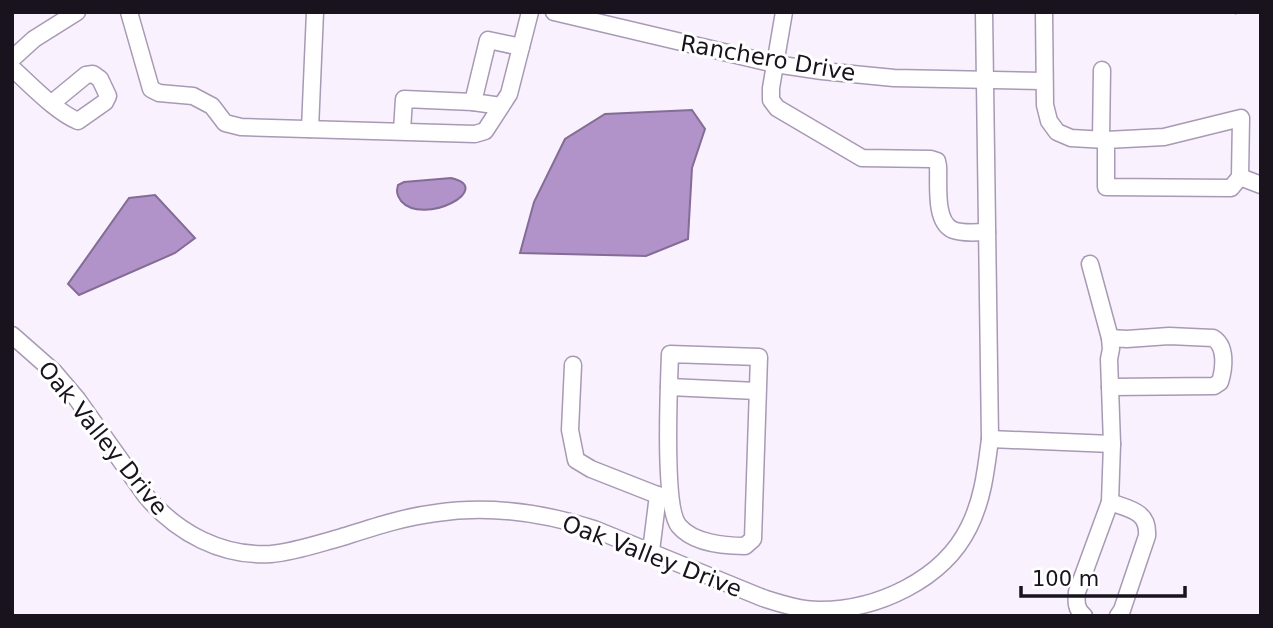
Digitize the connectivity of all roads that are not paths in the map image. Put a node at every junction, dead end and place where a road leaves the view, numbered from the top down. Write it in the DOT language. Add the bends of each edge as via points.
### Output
graph roads {
  1 [pos="129,12"];
  2 [pos="315,12"];
  3 [pos="530,12"];
  4 [pos="554,12"];
  5 [pos="784,12"];
  6 [pos="984,12"];
  7 [pos="1044,12"];
  8 [pos="73,13"];
  9 [pos="521,47"];
  10 [pos="12,59"];
  11 [pos="775,64"];
  12 [pos="12,68"];
  13 [pos="1102,70"];
  14 [pos="985,81"];
  15 [pos="1043,81"];
  16 [pos="473,102"];
  17 [pos="52,103"];
  18 [pos="501,106"];
  19 [pos="310,129"];
  20 [pos="402,131"];
  21 [pos="1104,140"];
  22 [pos="1240,177"];
  23 [pos="1261,185"];
  24 [pos="987,232"];
  25 [pos="1090,264"];
  26 [pos="12,335"];
  27 [pos="1110,338"];
  28 [pos="573,365"];
  29 [pos="669,387"];
  30 [pos="1110,387"];
  31 [pos="757,391"];
  32 [pos="990,439"];
  33 [pos="1112,444"];
  34 [pos="664,497"];
  35 [pos="1110,502"];
  36 [pos="651,551"];
  37 [pos="1084,616"];
  38 [pos="1118,616"];
  1 -- 19 [label="street" via="151,89 193,96 212,106 225,123"];
  2 -- 19 [label="street"];
  3 -- 9 [label="street"];
  4 -- 11 [label="street, Ranchero Drive"];
  5 -- 11 [label="street"];
  6 -- 14 [label="street, Oak Valley Drive"];
  7 -- 15 [label="street"];
  8 -- 10 [label="street"];
  9 -- 16 [label="street" via="488,40"];
  9 -- 18 [label="street" via="509,94"];
  11 -- 14 [label="street, Ranchero Drive" via="860,75"];
  11 -- 24 [label="street" via="771,100 777,108 862,158 937,161 943,223 961,232"];
  12 -- 17 [label="street"];
  13 -- 21 [label="street"];
  14 -- 15 [label="street, Ranchero Drive"];
  14 -- 24 [label="street, Oak Valley Drive"];
  15 -- 21 [label="street" via="1049,121 1057,132 1071,138"];
  16 -- 18 [label="street"];
  16 -- 20 [label="street" via="404,99"];
  18 -- 20 [label="street" via="485,131 475,134"];
  19 -- 20 [label="street"];
  21 -- 22 [label="street" via="1106,187 1231,188"];
  21 -- 22 [label="street" via="1164,137 1241,118"];
  22 -- 23 [label="street"];
  24 -- 32 [label="street, Oak Valley Drive"];
  25 -- 27 [label="street"];
  26 -- 36 [label="street, Oak Valley Drive" via="77,398 158,510 179,528 213,545 270,554 415,516 495,511 573,522"];
  27 -- 30 [label="street"];
  27 -- 30 [label="street" via="1213,338 1222,348 1223,359 1223,374 1214,386"];
  28 -- 34 [label="street" via="570,430 576,460"];
  29 -- 31 [label="street"];
  29 -- 31 [label="street" via="670,354 746,356 759,357"];
  29 -- 34 [label="street"];
  30 -- 33 [label="street"];
  31 -- 34 [label="street" via="753,539 745,547 687,534"];
  32 -- 33 [label="street"];
  32 -- 36 [label="street, Oak Valley Drive" via="986,475 968,530 930,573 882,599 821,610 783,605"];
  33 -- 35 [label="street"];
  34 -- 36 [label="street"];
  35 -- 37 [label="street" via="1077,592 1077,609"];
  35 -- 38 [label="street" via="1136,512 1148,526"];
}
